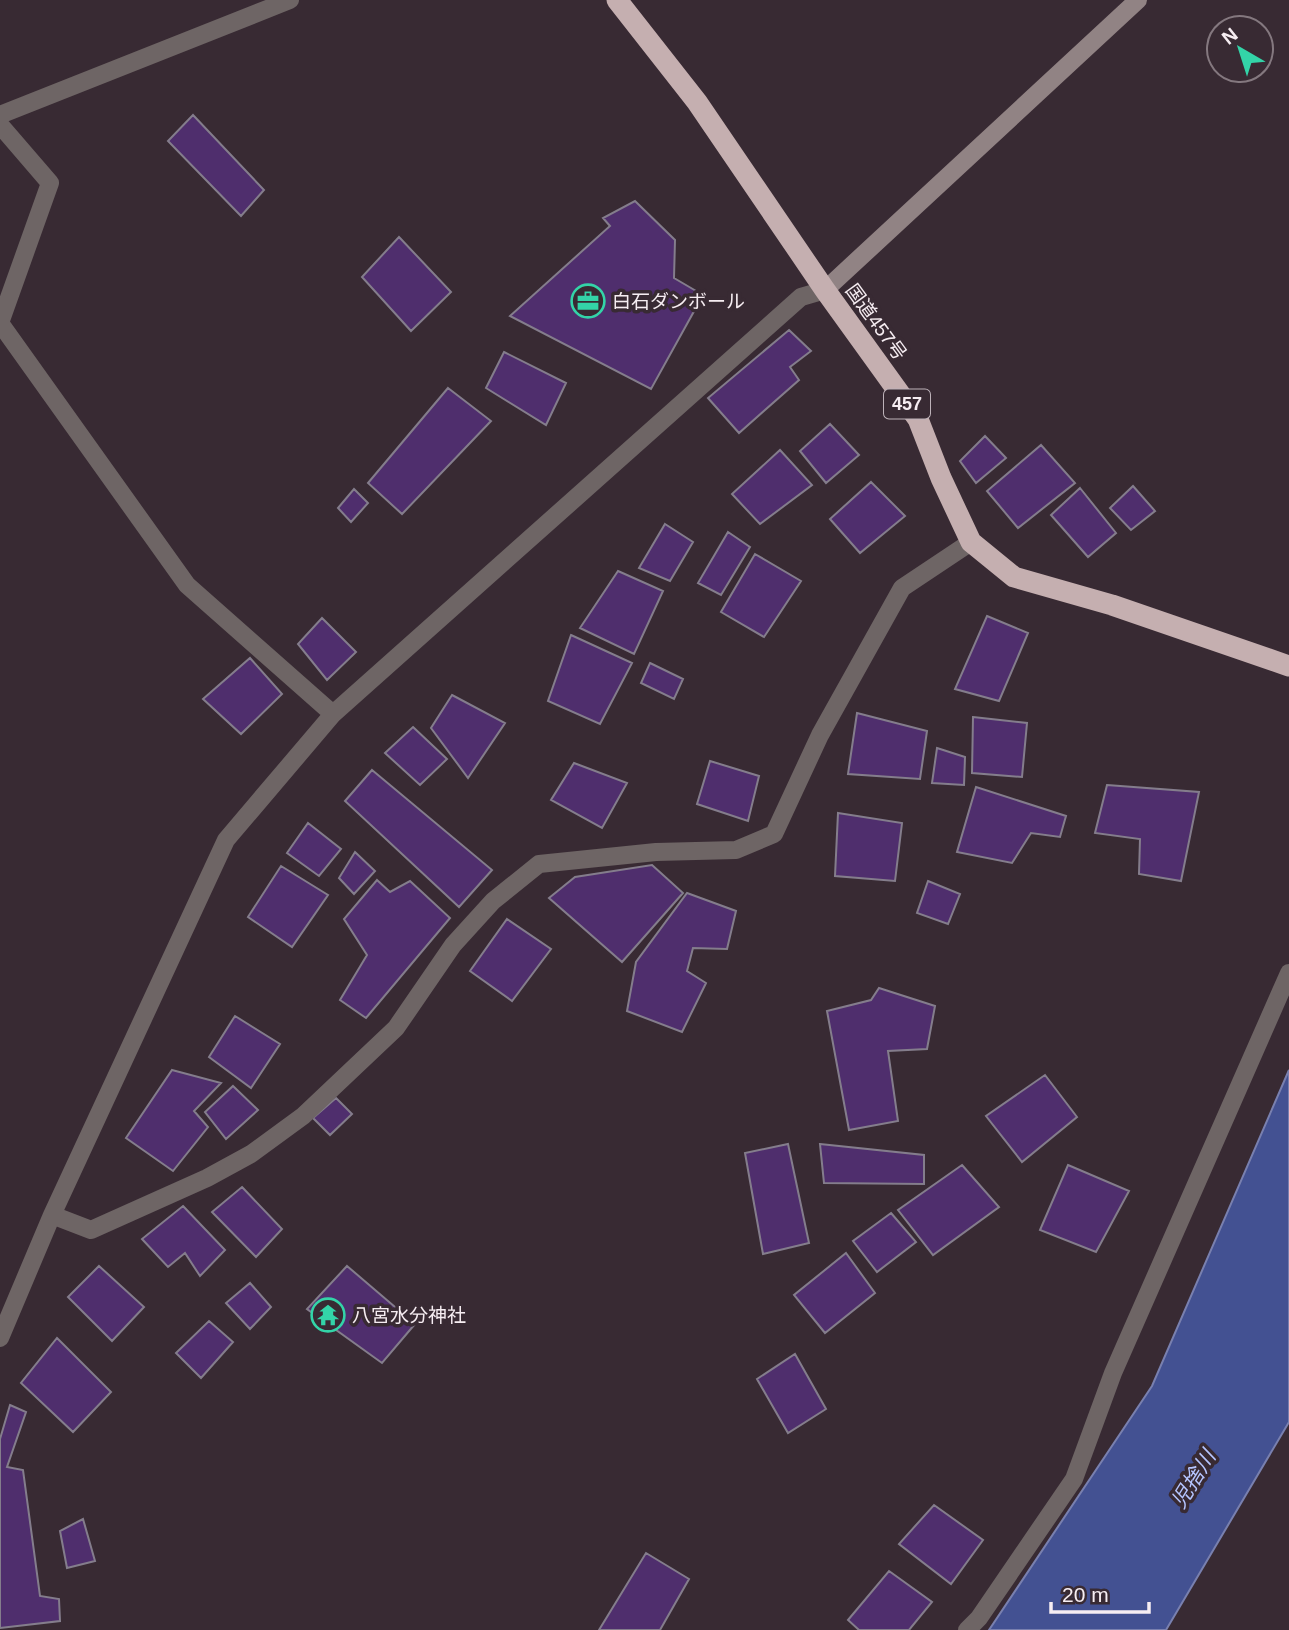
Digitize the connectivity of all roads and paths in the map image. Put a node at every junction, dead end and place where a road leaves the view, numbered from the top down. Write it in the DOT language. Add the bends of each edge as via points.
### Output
graph roads {
  1 [pos="290,0"];
  2 [pos="617,0"];
  3 [pos="1138,0"];
  4 [pos="0,115"];
  5 [pos="0,125"];
  6 [pos="825,290"];
  7 [pos="971,542"];
  8 [pos="1289,666"];
  9 [pos="333,714"];
  10 [pos="1289,973"];
  11 [pos="52,1215"];
  12 [pos="0,1338"];
  13 [pos="967,1630"];
  1 -- 4 [label="street"];
  2 -- 6 [label="highway, 国道457号 / 457" via="697,102"];
  3 -- 6 [label="street"];
  5 -- 9 [label="street" via="50,183 0,323 187,585"];
  6 -- 7 [label="highway, 国道457号 / 457" via="918,419"];
  6 -- 9 [label="street" via="801,297"];
  7 -- 8 [label="highway, 国道457号 / 457" via="1014,577 1112,605"];
  7 -- 11 [label="street" via="902,588 820,736 774,835 736,850 656,852 539,864 493,901 453,945 396,1028 303,1116 251,1154 91,1230"];
  9 -- 11 [label="street" via="226,840"];
  10 -- 13 [label="street" via="1114,1373 1074,1479"];
  11 -- 12 [label="street"];
}
